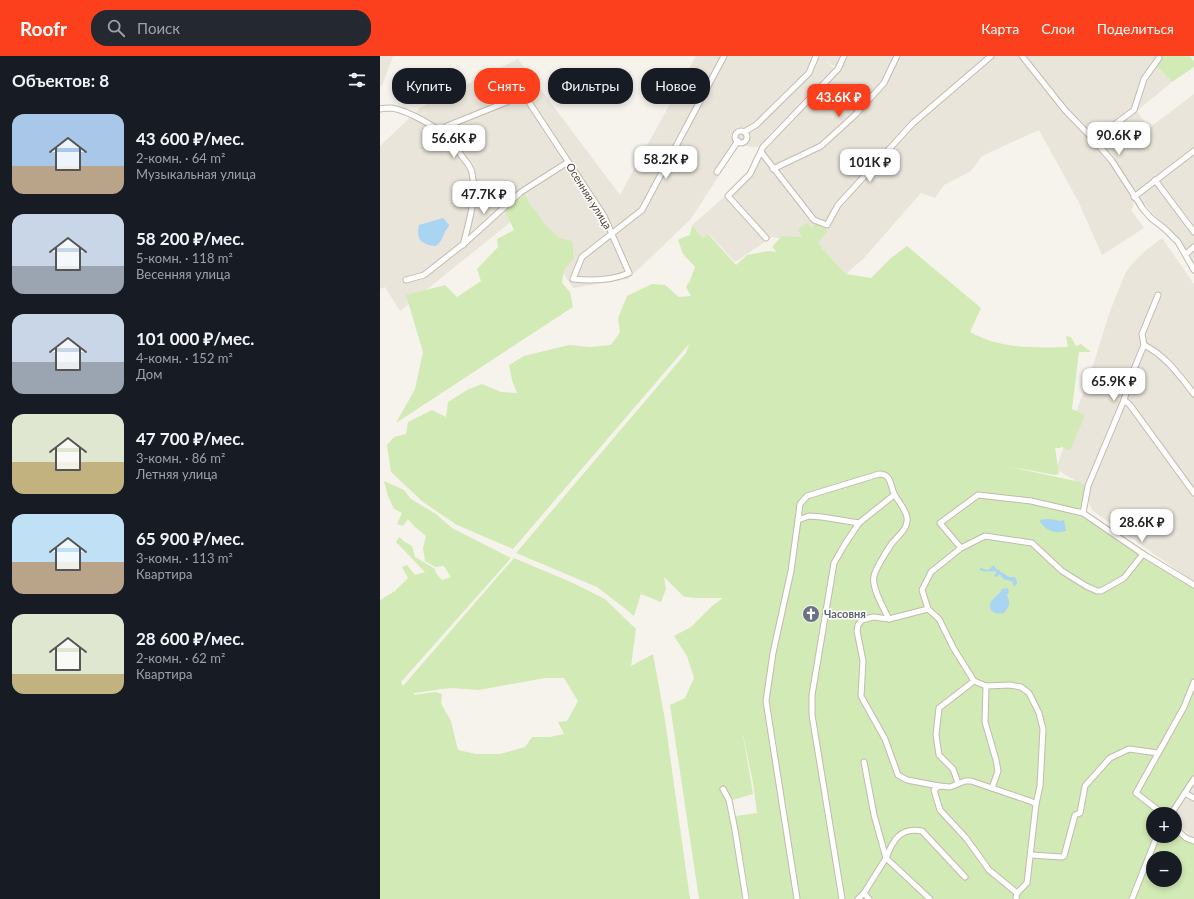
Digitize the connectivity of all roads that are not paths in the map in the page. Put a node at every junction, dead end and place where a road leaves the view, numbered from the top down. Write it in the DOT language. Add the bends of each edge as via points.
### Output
graph roads {
  1 [pos="724,56"];
  2 [pos="816,56"];
  3 [pos="844,56"];
  4 [pos="897,56"];
  5 [pos="991,56"];
  6 [pos="1022,56"];
  7 [pos="1158,58"];
  8 [pos="502,104"];
  9 [pos="530,104"];
  10 [pos="380,109"];
  11 [pos="440,131"];
  12 [pos="744,132"];
  13 [pos="1094,140"];
  14 [pos="738,141"];
  15 [pos="1194,151"];
  16 [pos="761,152"];
  17 [pos="568,162"];
  18 [pos="773,169"];
  19 [pos="717,172"];
  20 [pos="1155,180"];
  21 [pos="1134,197"];
  22 [pos="1194,232"];
  23 [pos="612,233"];
  24 [pos="766,238"];
  25 [pos="463,245"];
  26 [pos="1194,247"];
  27 [pos="1186,254"];
  28 [pos="1194,270"];
  29 [pos="406,280"];
  30 [pos="1158,295"];
  31 [pos="1144,345"];
  32 [pos="1194,394"];
  33 [pos="1124,400"];
  34 [pos="1194,493"];
  35 [pos="894,495"];
  36 [pos="1083,513"];
  37 [pos="798,520"];
  38 [pos="860,523"];
  39 [pos="961,548"];
  40 [pos="1143,554"];
  41 [pos="1194,585"];
  42 [pos="928,609"];
  43 [pos="889,619"];
  44 [pos="974,681"];
  45 [pos="1194,682"];
  46 [pos="986,686"];
  47 [pos="1158,752"];
  48 [pos="864,762"];
  49 [pos="1194,779"];
  50 [pos="958,784"];
  51 [pos="939,786"];
  52 [pos="992,788"];
  53 [pos="723,789"];
  54 [pos="1185,793"];
  55 [pos="1194,798"];
  56 [pos="1036,804"];
  57 [pos="1154,807"];
  58 [pos="1176,807"];
  59 [pos="1182,834"];
  60 [pos="1194,842"];
  61 [pos="1154,843"];
  62 [pos="1031,855"];
  63 [pos="886,858"];
  64 [pos="965,878"];
  65 [pos="864,893"];
  66 [pos="1018,893"];
  67 [pos="746,899"];
  68 [pos="797,899"];
  69 [pos="842,899"];
  70 [pos="858,899"];
  71 [pos="869,899"];
  72 [pos="930,899"];
  73 [pos="1016,899"];
  74 [pos="1132,899"];
  1 -- 23 [label="street" via="642,210"];
  2 -- 12 [label="street" via="809,73 756,125"];
  3 -- 16 [label="street" via="838,69"];
  4 -- 18 [label="street" via="884,83 854,116 821,146"];
  5 -- 18 [label="street" via="913,123 838,205 827,225 814,220"];
  6 -- 13 [label="street"];
  7 -- 13 [label="street" via="1144,78 1134,110"];
  8 -- 11 [label="street"];
  9 -- 17 [label="street, Осенняя улица"];
  10 -- 11 [label="street" via="392,108 412,115"];
  11 -- 25 [label="street" via="451,140 471,168 471,218"];
  12 -- 14 [label="street" via="736,134"];
  12 -- 14 [label="street" via="746,140 741,143"];
  13 -- 21 [label="street" via="1119,171"];
  14 -- 19 [label="street"];
  15 -- 20 [label="street"];
  16 -- 18 [label="street"];
  16 -- 24 [label="street" via="750,174 728,196"];
  17 -- 23 [label="street, Осенняя улица" via="604,216"];
  17 -- 25 [label="street" via="521,192"];
  20 -- 21 [label="street"];
  20 -- 22 [label="street"];
  21 -- 27 [label="street" via="1151,218 1178,242"];
  23 -- 23 [label="street, Осенняя улица" via="629,273 618,278 592,281 573,279 582,257"];
  25 -- 29 [label="street" via="424,275"];
  26 -- 27 [label="street"];
  27 -- 28 [label="street"];
  30 -- 31 [label="street" via="1142,334"];
  31 -- 32 [label="street" via="1155,350"];
  31 -- 33 [label="street"];
  33 -- 34 [label="street"];
  33 -- 36 [label="street" via="1088,486"];
  35 -- 37 [label="street" via="888,476 879,474 807,496 800,504"];
  35 -- 38 [label="street"];
  35 -- 43 [label="street" via="907,516 907,521 874,575 874,584"];
  36 -- 39 [label="street" via="1031,501 978,495 940,523"];
  36 -- 40 [label="street"];
  37 -- 38 [label="street" via="809,516 822,516"];
  37 -- 68 [label="street" via="766,701"];
  38 -- 69 [label="street" via="834,563 812,695 812,716"];
  39 -- 40 [label="street" via="985,536 1032,543 1062,571 1096,592 1124,578"];
  39 -- 42 [label="street" via="931,572 922,590"];
  40 -- 41 [label="street"];
  42 -- 43 [label="street"];
  42 -- 44 [label="street" via="939,619"];
  43 -- 51 [label="street" via="873,617 862,620 858,625 863,661 861,696 885,739 898,775 907,780"];
  44 -- 46 [label="street"];
  44 -- 50 [label="street" via="939,708 936,735 939,755 953,770"];
  45 -- 47 [label="street" via="1184,707"];
  46 -- 52 [label="street" via="985,722 998,771"];
  46 -- 56 [label="street" via="1021,687 1029,693 1038,713 1043,729 1040,786"];
  47 -- 57 [label="street" via="1136,793"];
  47 -- 62 [label="street" via="1129,749 1110,758 1085,786 1080,813 1075,815 1064,856"];
  48 -- 63 [label="street" via="874,815"];
  49 -- 54 [label="street"];
  50 -- 51 [label="street"];
  50 -- 52 [label="street" via="971,781"];
  51 -- 66 [label="street" via="934,790 940,810 966,838 988,870"];
  52 -- 56 [label="street"];
  53 -- 67 [label="street" via="729,800 736,830"];
  54 -- 55 [label="street"];
  54 -- 58 [label="street"];
  56 -- 62 [label="street"];
  59 -- 60 [label="street"];
  61 -- 74 [label="street"];
  62 -- 66 [label="street" via="1027,882"];
  63 -- 64 [label="street" via="897,836 907,831 922,830"];
  63 -- 65 [label="street"];
  63 -- 72 [label="street"];
  65 -- 70 [label="street"];
  65 -- 71 [label="street"];
  66 -- 73 [label="street"];
}
